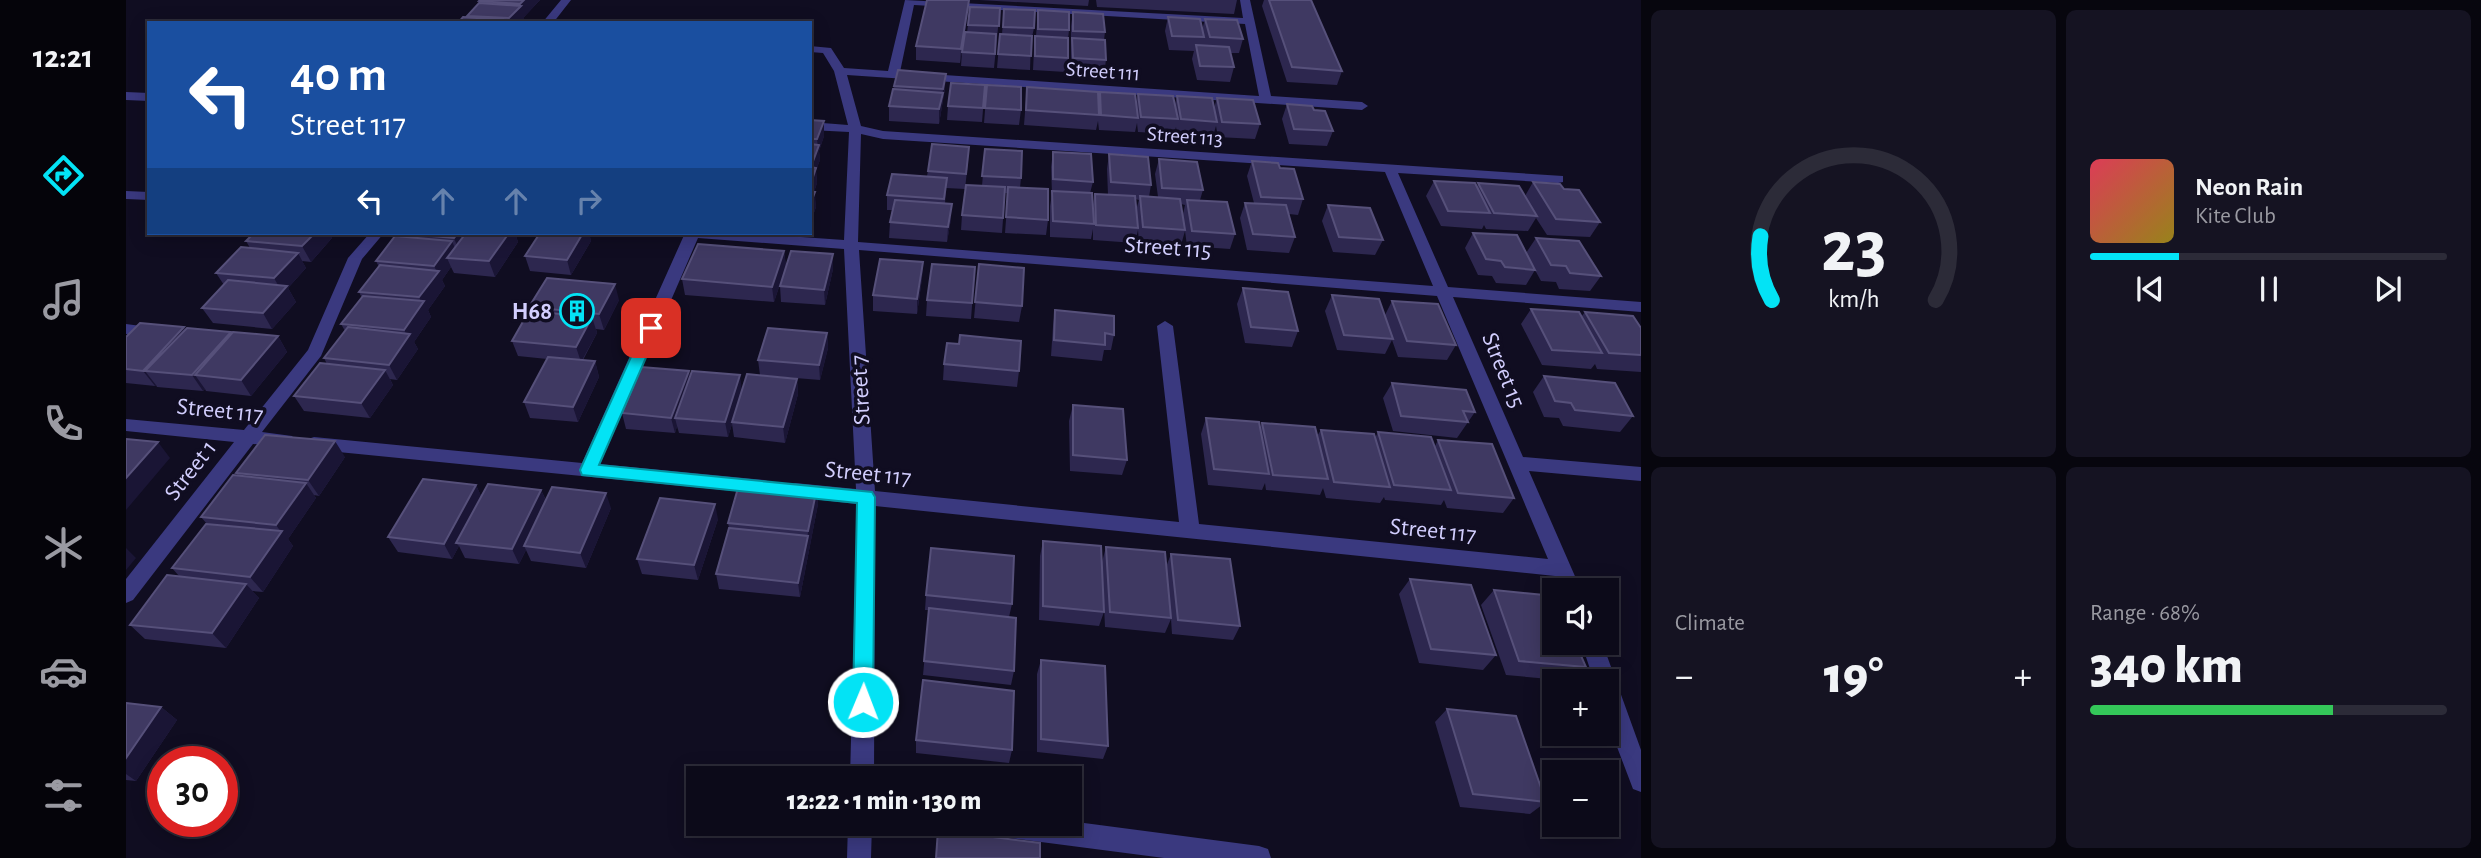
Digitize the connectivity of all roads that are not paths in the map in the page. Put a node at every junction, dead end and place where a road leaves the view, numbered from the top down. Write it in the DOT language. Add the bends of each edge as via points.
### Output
graph roads {
  1 [pos="566,0"];
  2 [pos="1245,0"];
  3 [pos="910,1"];
  4 [pos="549,21"];
  5 [pos="1249,21"];
  6 [pos="819,49"];
  7 [pos="840,71"];
  8 [pos="893,75"];
  9 [pos="126,96"];
  10 [pos="147,97"];
  11 [pos="1266,101"];
  12 [pos="1362,106"];
  13 [pos="812,126"];
  14 [pos="855,129"];
  15 [pos="1390,169"];
  16 [pos="1558,180"];
  17 [pos="126,195"];
  18 [pos="147,196"];
  19 [pos="375,235"];
  20 [pos="692,235"];
  21 [pos="719,235"];
  22 [pos="851,245"];
  23 [pos="1444,291"];
  24 [pos="1641,307"];
  25 [pos="1165,326"];
  26 [pos="126,425"];
  27 [pos="247,437"];
  28 [pos="1515,463"];
  29 [pos="588,470"];
  30 [pos="1641,474"];
  31 [pos="866,497"];
  32 [pos="1191,530"];
  33 [pos="1564,569"];
  34 [pos="1567,578"];
  35 [pos="126,594"];
  36 [pos="1619,721"];
  37 [pos="862,766"];
  38 [pos="1641,781"];
  39 [pos="1082,835"];
  40 [pos="860,836"];
  41 [pos="859,858"];
  42 [pos="1259,858"];
  1 -- 4 [label="street"];
  2 -- 5 [label="street"];
  3 -- 5 [label="street"];
  3 -- 8 [label="street"];
  5 -- 11 [label="street"];
  6 -- 7 [label="street, Street 7"];
  7 -- 8 [label="street, Street 111"];
  7 -- 14 [label="street, Street 7"];
  8 -- 11 [label="street, Street 111"];
  9 -- 10 [label="street"];
  11 -- 12 [label="street, Street 111"];
  13 -- 14 [label="street, Street 113"];
  14 -- 15 [label="street, Street 113" via="896,136"];
  14 -- 22 [label="street, Street 7"];
  15 -- 16 [label="street, Street 113"];
  15 -- 23 [label="street, Street 15"];
  17 -- 18 [label="street"];
  19 -- 27 [label="street, Street 1" via="355,258 314,352"];
  20 -- 29 [label="street"];
  21 -- 22 [label="street, Street 115"];
  22 -- 23 [label="street, Street 115"];
  22 -- 31 [label="street, Street 7"];
  23 -- 24 [label="street, Street 115"];
  23 -- 28 [label="street, Street 15"];
  25 -- 32 [label="street"];
  26 -- 27 [label="street, Street 117"];
  27 -- 29 [label="street, Street 117"];
  27 -- 35 [label="street, Street 1"];
  28 -- 30 [label="street"];
  28 -- 33 [label="street, Street 15"];
  29 -- 31 [label="street, Street 117"];
  31 -- 32 [label="street, Street 117"];
  31 -- 37 [label="street, Street 7"];
  32 -- 33 [label="street, Street 117"];
  33 -- 34 [label="street, Street 15"];
  36 -- 38 [label="street"];
  39 -- 42 [label="street"];
  40 -- 41 [label="street"];
}
